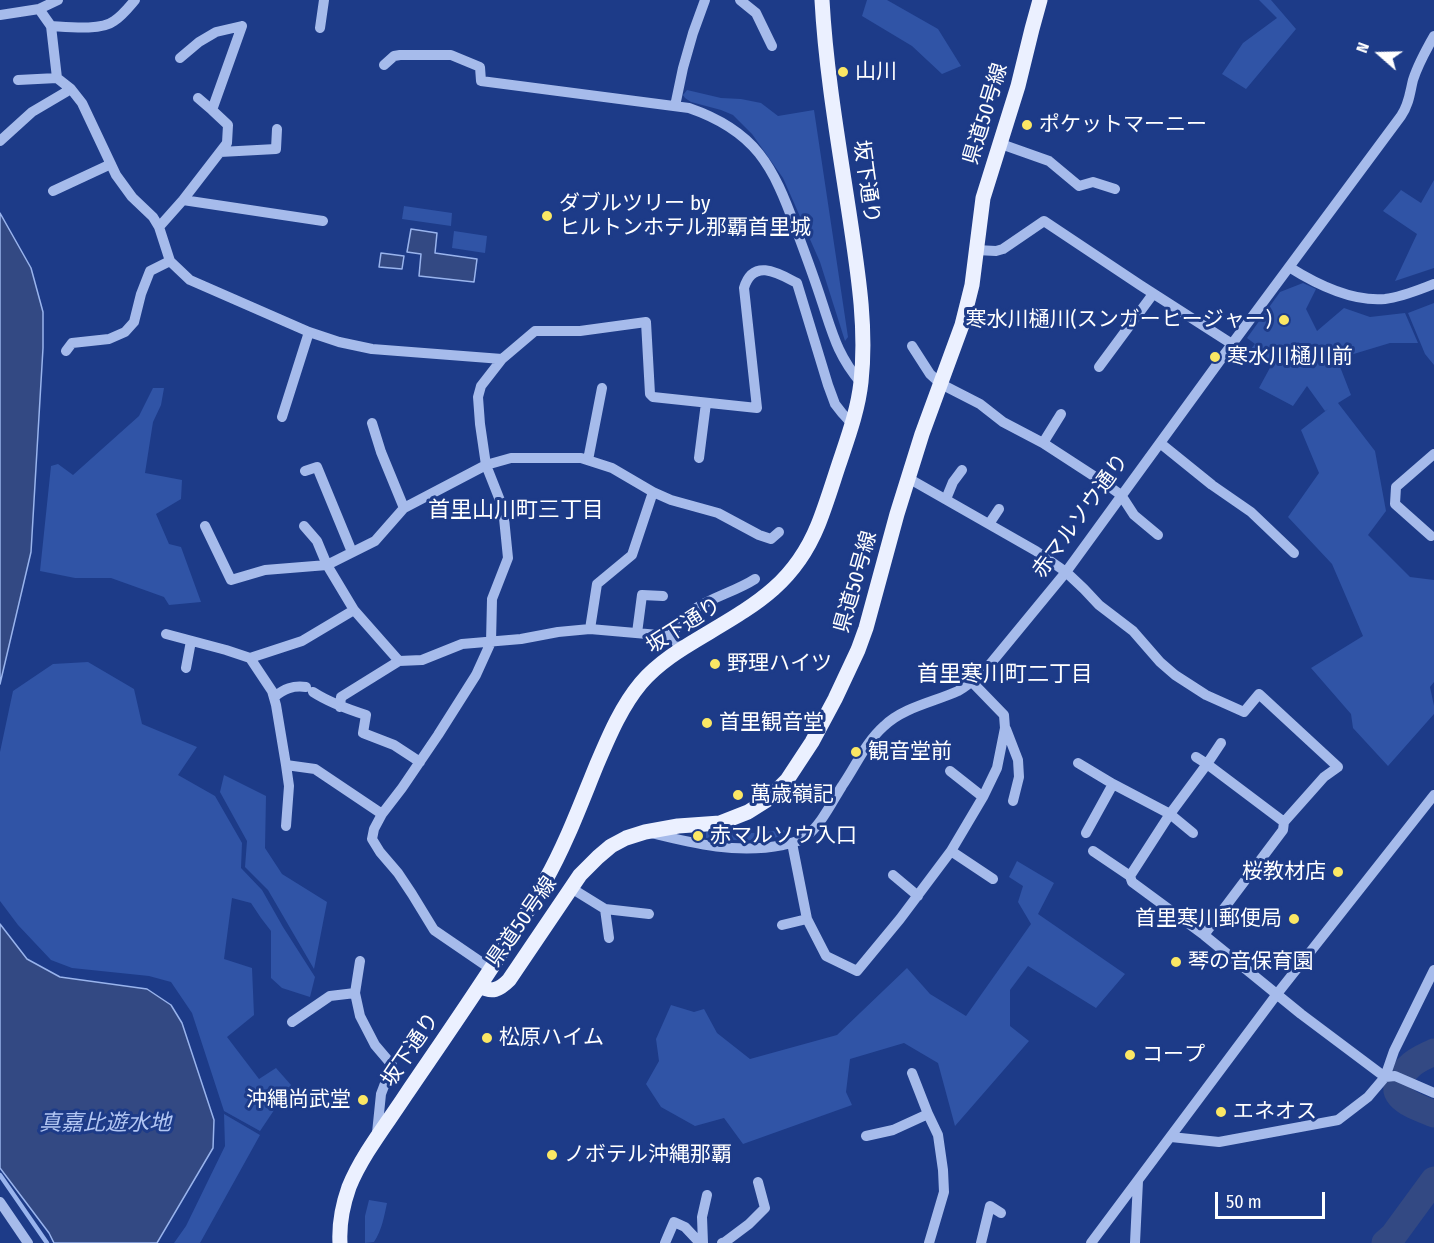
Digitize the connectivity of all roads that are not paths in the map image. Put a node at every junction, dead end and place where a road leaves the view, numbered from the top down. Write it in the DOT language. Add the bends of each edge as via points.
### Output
graph roads {
  1 [pos="58,0"];
  2 [pos="135,0"];
  3 [pos="324,0"];
  4 [pos="705,0"];
  5 [pos="740,0"];
  6 [pos="822,0"];
  7 [pos="1040,0"];
  8 [pos="39,9"];
  9 [pos="0,15"];
  10 [pos="51,26"];
  11 [pos="320,28"];
  12 [pos="1434,36"];
  13 [pos="772,46"];
  14 [pos="180,58"];
  15 [pos="384,65"];
  16 [pos="57,78"];
  17 [pos="18,80"];
  18 [pos="71,89"];
  19 [pos="198,98"];
  20 [pos="675,106"];
  21 [pos="212,110"];
  22 [pos="277,129"];
  23 [pos="0,141"];
  24 [pos="1001,144"];
  25 [pos="220,152"];
  26 [pos="111,164"];
  27 [pos="1115,189"];
  28 [pos="53,191"];
  29 [pos="183,201"];
  30 [pos="323,221"];
  31 [pos="159,227"];
  32 [pos="976,250"];
  33 [pos="170,261"];
  34 [pos="1289,267"];
  35 [pos="1434,284"];
  36 [pos="1154,294"];
  37 [pos="309,332"];
  38 [pos="1232,344"];
  39 [pos="912,346"];
  40 [pos="66,351"];
  41 [pos="502,359"];
  42 [pos="1100,367"];
  43 [pos="861,383"];
  44 [pos="941,384"];
  45 [pos="602,388"];
  46 [pos="706,403"];
  47 [pos="1060,414"];
  48 [pos="282,417"];
  49 [pos="372,423"];
  50 [pos="852,424"];
  51 [pos="1043,443"];
  52 [pos="1160,443"];
  53 [pos="1434,454"];
  54 [pos="699,458"];
  55 [pos="588,460"];
  56 [pos="486,465"];
  57 [pos="962,470"];
  58 [pos="305,471"];
  59 [pos="908,478"];
  60 [pos="653,492"];
  61 [pos="1121,495"];
  62 [pos="946,499"];
  63 [pos="404,508"];
  64 [pos="999,509"];
  65 [pos="989,524"];
  66 [pos="205,526"];
  67 [pos="304,526"];
  68 [pos="779,532"];
  69 [pos="1158,535"];
  70 [pos="1431,536"];
  71 [pos="352,552"];
  72 [pos="1294,553"];
  73 [pos="327,565"];
  74 [pos="1066,572"];
  75 [pos="755,579"];
  76 [pos="663,596"];
  77 [pos="354,610"];
  78 [pos="590,629"];
  79 [pos="166,633"];
  80 [pos="637,633"];
  81 [pos="670,636"];
  82 [pos="191,641"];
  83 [pos="491,642"];
  84 [pos="682,649"];
  85 [pos="250,658"];
  86 [pos="399,661"];
  87 [pos="186,668"];
  88 [pos="972,682"];
  89 [pos="274,697"];
  90 [pos="340,707"];
  91 [pos="1005,728"];
  92 [pos="1221,743"];
  93 [pos="1196,757"];
  94 [pos="420,762"];
  95 [pos="1078,764"];
  96 [pos="1207,764"];
  97 [pos="286,765"];
  98 [pos="950,771"];
  99 [pos="1113,784"];
  100 [pos="1434,795"];
  101 [pos="983,797"];
  102 [pos="1013,801"];
  103 [pos="382,814"];
  104 [pos="1170,814"];
  105 [pos="1284,822"];
  106 [pos="286,826"];
  107 [pos="645,832"];
  108 [pos="1086,833"];
  109 [pos="1193,833"];
  110 [pos="792,843"];
  111 [pos="951,851"];
  112 [pos="1093,851"];
  113 [pos="893,875"];
  114 [pos="1130,876"];
  115 [pos="993,879"];
  116 [pos="571,888"];
  117 [pos="918,896"];
  118 [pos="605,909"];
  119 [pos="649,914"];
  120 [pos="807,919"];
  121 [pos="782,925"];
  122 [pos="1204,935"];
  123 [pos="609,938"];
  124 [pos="360,961"];
  125 [pos="491,969"];
  126 [pos="1434,970"];
  127 [pos="480,986"];
  128 [pos="355,993"];
  129 [pos="1277,994"];
  130 [pos="292,1022"];
  131 [pos="912,1074"];
  132 [pos="1390,1076"];
  133 [pos="1434,1093"];
  134 [pos="928,1114"];
  135 [pos="866,1136"];
  136 [pos="1171,1137"];
  137 [pos="376,1139"];
  138 [pos="1138,1181"];
  139 [pos="758,1182"];
  140 [pos="707,1195"];
  141 [pos="0,1202"];
  142 [pos="1001,1213"];
  143 [pos="28,1243"];
  144 [pos="340,1243"];
  145 [pos="665,1243"];
  146 [pos="702,1243"];
  147 [pos="722,1243"];
  148 [pos="929,1243"];
  149 [pos="981,1243"];
  150 [pos="1091,1243"];
  151 [pos="1136,1243"];
  1 -- 8 [label="street"];
  2 -- 10 [label="street" via="107,25"];
  3 -- 11 [label="street"];
  4 -- 20 [label="street"];
  5 -- 13 [label="street" via="756,13"];
  6 -- 43 [label="main road, 坂下通り" via="828,70 859,277"];
  7 -- 24 [label="main road, 県道50号線"];
  8 -- 9 [label="street"];
  8 -- 10 [label="street"];
  10 -- 16 [label="street"];
  12 -- 34 [label="street, 赤マルソウ通り" via="1415,75 1404,111"];
  14 -- 21 [label="street" via="216,32 242,26"];
  15 -- 20 [label="street" via="400,55 451,55 480,67 482,81"];
  16 -- 17 [label="street"];
  16 -- 18 [label="street"];
  18 -- 23 [label="street" via="32,112"];
  18 -- 26 [label="street" via="82,103"];
  19 -- 21 [label="street"];
  20 -- 43 [label="street" via="706,114 736,131 772,170 836,344"];
  21 -- 25 [label="street" via="228,125 227,143"];
  22 -- 25 [label="street" via="276,149"];
  24 -- 27 [label="street" via="1049,161 1079,186 1093,182"];
  24 -- 32 [label="main road, 県道50号線" via="983,198"];
  25 -- 29 [label="street"];
  26 -- 28 [label="street"];
  26 -- 31 [label="street" via="132,197"];
  29 -- 30 [label="street"];
  29 -- 31 [label="street"];
  31 -- 33 [label="street"];
  32 -- 36 [label="street" via="1002,249 1044,221"];
  32 -- 44 [label="main road, 県道50号線" via="968,305"];
  33 -- 37 [label="street" via="190,280"];
  33 -- 40 [label="street" via="150,271 134,322 125,332 109,339 72,343"];
  34 -- 35 [label="street" via="1317,283 1377,300"];
  34 -- 38 [label="street, 赤マルソウ通り"];
  36 -- 38 [label="street"];
  36 -- 42 [label="street"];
  37 -- 41 [label="street" via="372,349"];
  37 -- 48 [label="street"];
  38 -- 52 [label="street, 赤マルソウ通り"];
  39 -- 44 [label="street"];
  41 -- 46 [label="street" via="535,331 580,331 646,322 650,394 653,398"];
  41 -- 56 [label="street" via="481,386 478,397"];
  43 -- 50 [label="main road, 坂下通り"];
  44 -- 51 [label="street"];
  44 -- 59 [label="main road, 県道50号線"];
  45 -- 55 [label="street"];
  46 -- 50 [label="street" via="757,408 744,288 760,270 797,283 835,404"];
  46 -- 54 [label="street"];
  47 -- 51 [label="street"];
  49 -- 63 [label="street"];
  50 -- 84 [label="main road, 坂下通り" via="818,526 796,566 750,608"];
  51 -- 61 [label="street"];
  52 -- 61 [label="street, 赤マルソウ通り"];
  52 -- 72 [label="street" via="1251,512"];
  53 -- 70 [label="street" via="1396,487 1395,504"];
  55 -- 56 [label="street" via="511,458"];
  55 -- 60 [label="street" via="612,468"];
  56 -- 63 [label="street"];
  56 -- 83 [label="street" via="503,508 508,558 492,599"];
  57 -- 62 [label="street"];
  58 -- 71 [label="street" via="317,467"];
  59 -- 62 [label="street"];
  59 -- 107 [label="main road, 県道50号線" via="858,650 812,742 788,780 767,800 729,820"];
  60 -- 68 [label="street" via="718,513 771,539"];
  60 -- 78 [label="street" via="632,555 597,584"];
  61 -- 69 [label="street" via="1134,515"];
  61 -- 74 [label="street, 赤マルソウ通り"];
  62 -- 65 [label="street"];
  63 -- 71 [label="street" via="375,541"];
  64 -- 65 [label="street"];
  65 -- 74 [label="street"];
  66 -- 73 [label="street" via="231,580 265,570"];
  67 -- 73 [label="street" via="317,541"];
  71 -- 73 [label="street"];
  73 -- 77 [label="street"];
  74 -- 88 [label="street, 赤マルソウ通り"];
  74 -- 105 [label="street" via="1133,631 1175,675 1244,712 1258,694 1338,767"];
  75 -- 81 [label="street" via="689,612"];
  76 -- 80 [label="street" via="642,595"];
  77 -- 85 [label="street" via="302,641"];
  77 -- 86 [label="street"];
  78 -- 80 [label="street"];
  78 -- 83 [label="street"];
  79 -- 82 [label="street"];
  80 -- 81 [label="street"];
  81 -- 84 [label="street"];
  82 -- 85 [label="street"];
  82 -- 87 [label="street"];
  83 -- 86 [label="street" via="462,644 422,660"];
  83 -- 94 [label="street" via="476,675"];
  84 -- 125 [label="main road, 坂下通り" via="646,677 624,707 555,864"];
  85 -- 89 [label="street"];
  86 -- 90 [label="street" via="341,697"];
  88 -- 91 [label="street" via="1004,716"];
  88 -- 110 [label="street, 赤マルソウ通り" via="884,725 814,828"];
  89 -- 90 [label="street" via="297,686"];
  89 -- 97 [label="street"];
  90 -- 94 [label="street" via="366,715 363,733 394,745"];
  91 -- 101 [label="street" via="997,768"];
  91 -- 102 [label="street" via="1018,760 1019,777"];
  92 -- 96 [label="street"];
  93 -- 96 [label="street"];
  94 -- 103 [label="street"];
  95 -- 99 [label="street"];
  96 -- 104 [label="street"];
  96 -- 105 [label="street"];
  97 -- 103 [label="street" via="315,768"];
  97 -- 106 [label="street"];
  98 -- 101 [label="street"];
  99 -- 104 [label="street"];
  99 -- 108 [label="street"];
  100 -- 129 [label="street"];
  101 -- 111 [label="street"];
  103 -- 125 [label="street" via="372,839 434,930"];
  104 -- 109 [label="street"];
  104 -- 114 [label="street"];
  105 -- 122 [label="street" via="1283,830"];
  107 -- 110 [label="street, 赤マルソウ通り" via="735,849"];
  107 -- 116 [label="main road, 県道50号線" via="611,846"];
  110 -- 120 [label="street"];
  111 -- 115 [label="street"];
  111 -- 117 [label="street"];
  112 -- 114 [label="street"];
  113 -- 117 [label="street"];
  114 -- 122 [label="street" via="1132,882"];
  116 -- 118 [label="street"];
  116 -- 127 [label="main road, 県道50号線" via="509,980 493,991"];
  117 -- 120 [label="street" via="857,971 826,956"];
  118 -- 119 [label="street"];
  118 -- 123 [label="street"];
  120 -- 121 [label="street"];
  122 -- 129 [label="street"];
  124 -- 128 [label="street"];
  125 -- 127 [label="main road, 坂下通り"];
  126 -- 132 [label="street" via="1394,1051"];
  127 -- 137 [label="main road, 坂下通り"];
  128 -- 130 [label="street" via="330,996"];
  128 -- 137 [label="street" via="360,1016 375,1045 392,1065 381,1094"];
  129 -- 132 [label="street"];
  129 -- 136 [label="street"];
  131 -- 134 [label="street"];
  132 -- 133 [label="street"];
  132 -- 136 [label="street" via="1338,1120 1219,1142"];
  134 -- 135 [label="street" via="893,1130"];
  134 -- 148 [label="street" via="938,1135 944,1170 944,1192"];
  136 -- 138 [label="street"];
  137 -- 144 [label="main road, 坂下通り" via="349,1188"];
  138 -- 150 [label="street"];
  138 -- 151 [label="street"];
  139 -- 147 [label="street" via="765,1208"];
  140 -- 146 [label="street"];
  141 -- 143 [label="street"];
  142 -- 149 [label="street" via="990,1206"];
  145 -- 146 [label="street" via="674,1222"];
}
